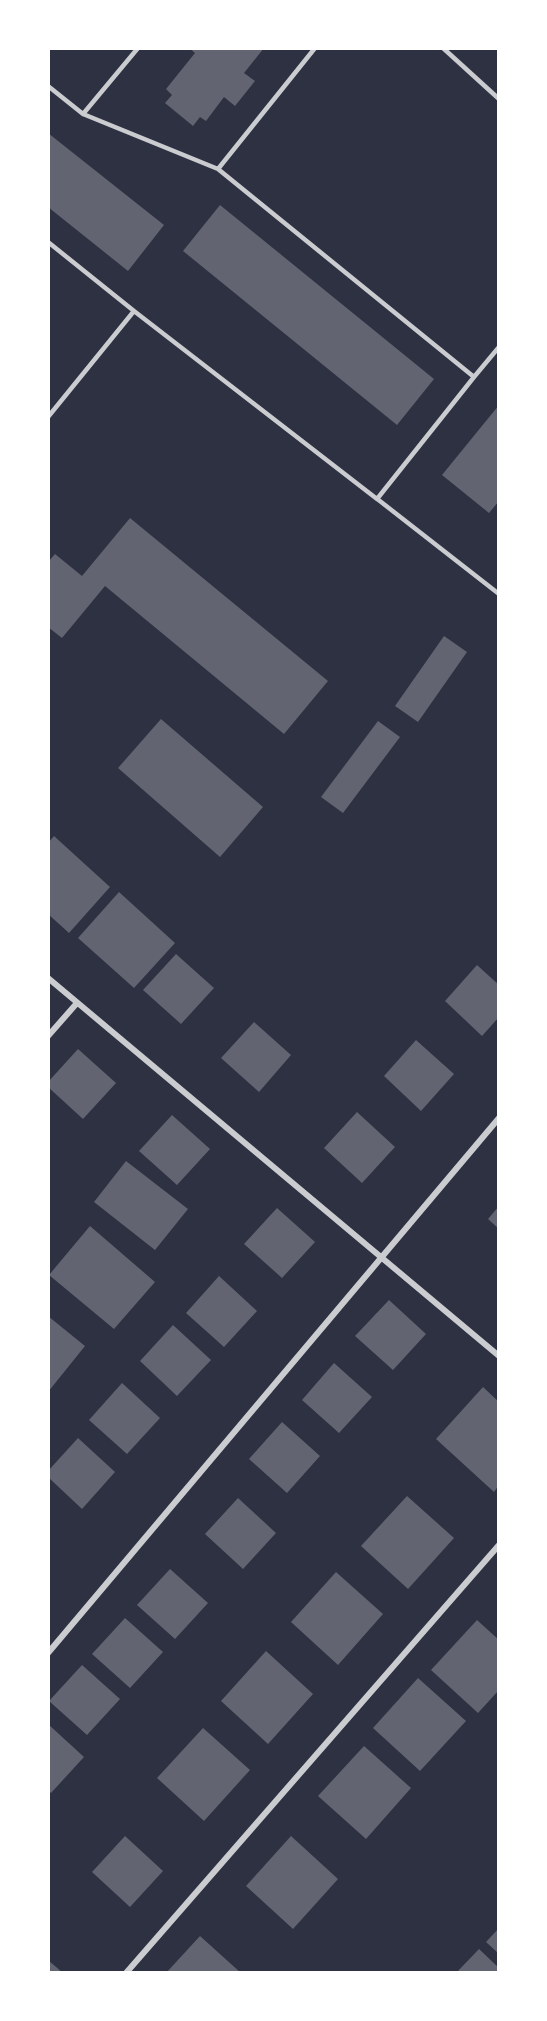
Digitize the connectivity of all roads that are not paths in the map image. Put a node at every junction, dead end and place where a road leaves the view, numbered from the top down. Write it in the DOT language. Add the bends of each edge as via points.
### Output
graph roads {
  1 [pos="138,48"];
  2 [pos="315,48"];
  3 [pos="443,48"];
  4 [pos="48,86"];
  5 [pos="499,99"];
  6 [pos="83,114"];
  7 [pos="218,169"];
  8 [pos="48,242"];
  9 [pos="134,311"];
  10 [pos="499,347"];
  11 [pos="474,377"];
  12 [pos="48,417"];
  13 [pos="371,494"];
  14 [pos="499,594"];
  15 [pos="48,978"];
  16 [pos="77,1003"];
  17 [pos="48,1036"];
  18 [pos="499,1118"];
  19 [pos="382,1256"];
  20 [pos="499,1356"];
  21 [pos="499,1545"];
  22 [pos="48,1653"];
  23 [pos="126,1973"];
  1 -- 6 [label="lane"];
  2 -- 7 [label="lane"];
  3 -- 5 [label="lane"];
  4 -- 6 [label="lane"];
  6 -- 7 [label="lane"];
  7 -- 11 [label="lane"];
  8 -- 9 [label="lane"];
  9 -- 12 [label="lane"];
  9 -- 13 [label="lane"];
  10 -- 11 [label="lane"];
  11 -- 13 [label="lane" via="377,499"];
  13 -- 14 [label="lane"];
  15 -- 16 [label="street"];
  16 -- 17 [label="street"];
  16 -- 19 [label="street"];
  18 -- 19 [label="street"];
  19 -- 20 [label="street"];
  19 -- 22 [label="street"];
  21 -- 23 [label="street"];
}
